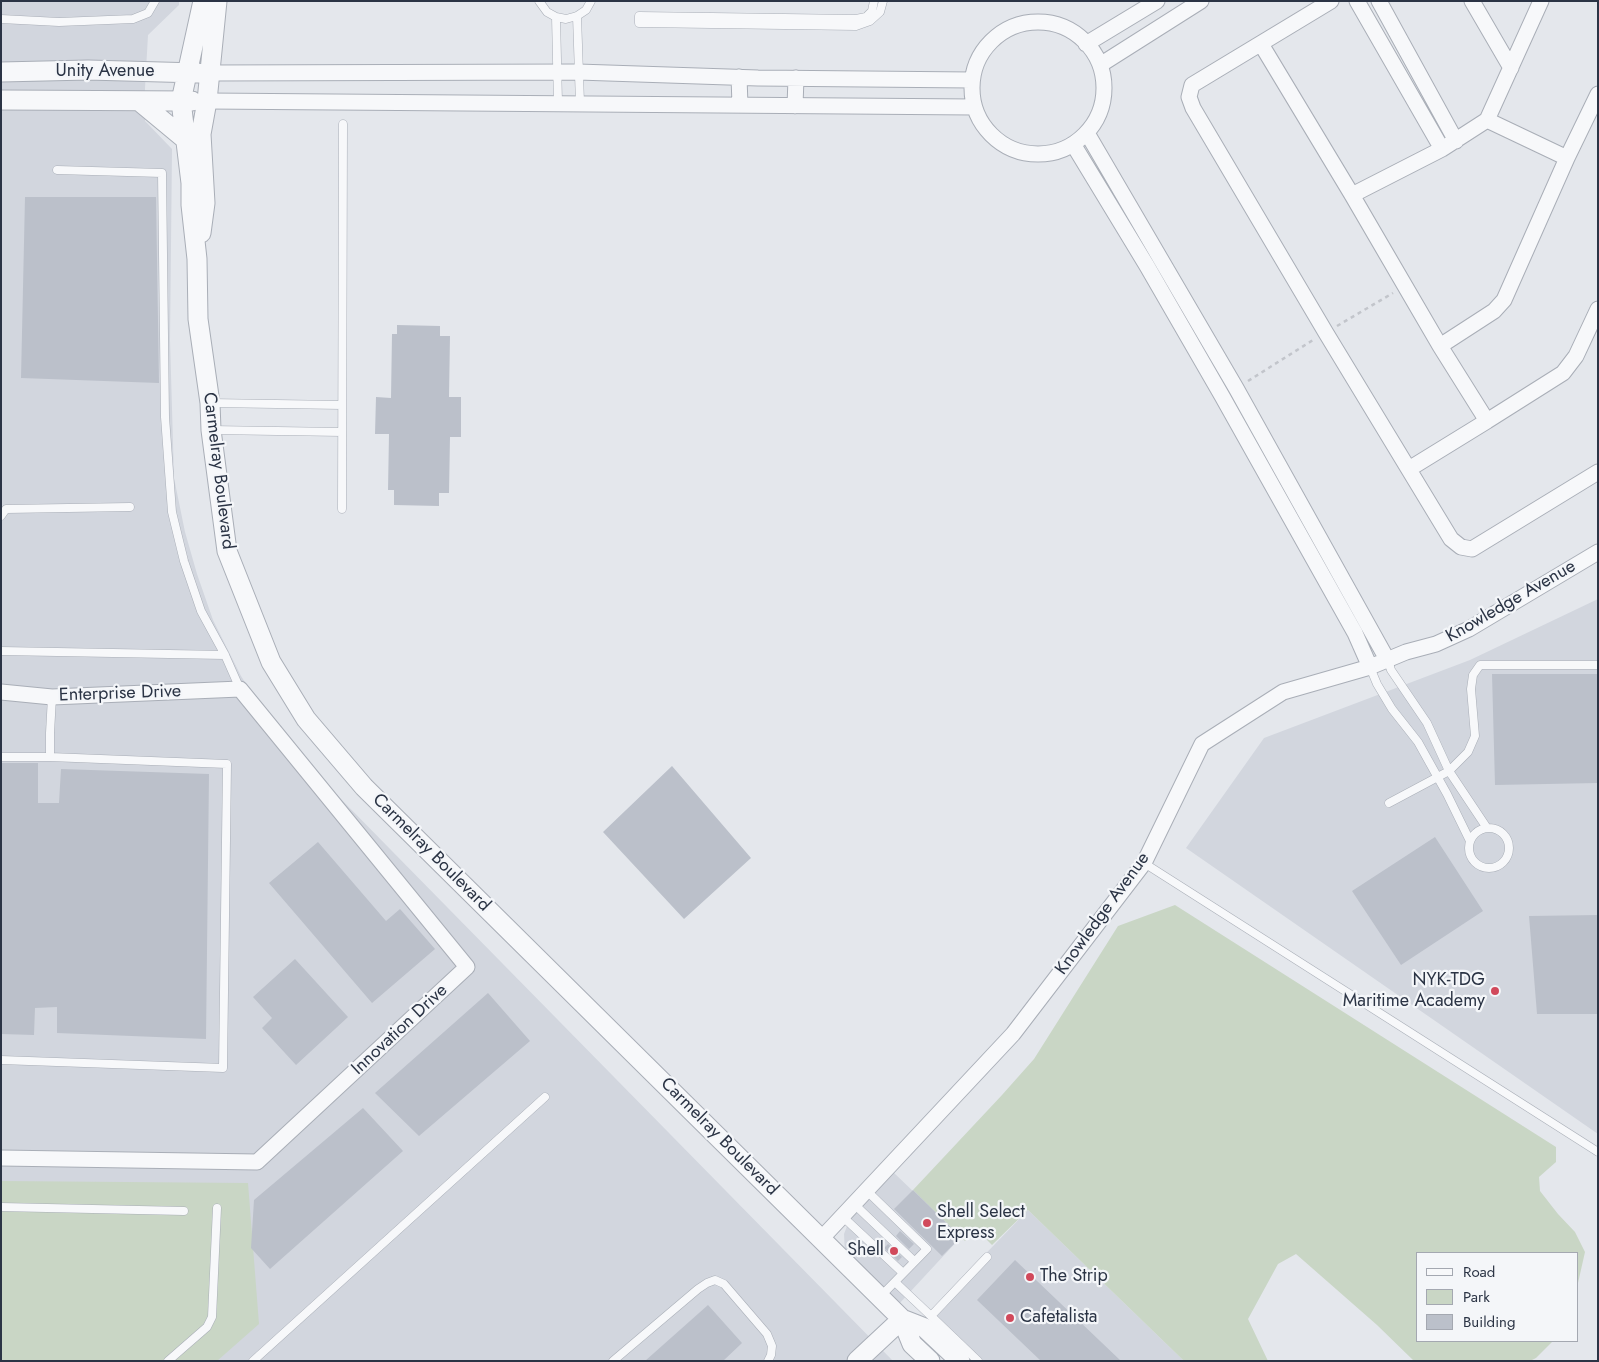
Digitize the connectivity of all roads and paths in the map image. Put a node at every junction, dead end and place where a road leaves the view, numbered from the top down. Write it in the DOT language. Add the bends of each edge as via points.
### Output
graph roads {
  1 [pos="155,1"];
  2 [pos="203,1"];
  3 [pos="217,1"];
  4 [pos="539,1"];
  5 [pos="591,1"];
  6 [pos="874,1"];
  7 [pos="883,1"];
  8 [pos="1157,1"];
  9 [pos="1201,1"];
  10 [pos="1331,1"];
  11 [pos="1357,1"];
  12 [pos="1379,1"];
  13 [pos="1472,1"];
  14 [pos="1541,1"];
  15 [pos="577,16"];
  16 [pos="556,17"];
  17 [pos="1,19"];
  18 [pos="1086,44"];
  19 [pos="1261,44"];
  20 [pos="1100,65"];
  21 [pos="1511,68"];
  22 [pos="1,72"];
  23 [pos="578,72"];
  24 [pos="187,73"];
  25 [pos="209,73"];
  26 [pos="557,73"];
  27 [pos="739,77"];
  28 [pos="796,78"];
  29 [pos="972,80"];
  30 [pos="1598,94"];
  31 [pos="1,100"];
  32 [pos="139,100"];
  33 [pos="207,100"];
  34 [pos="181,101"];
  35 [pos="558,103"];
  36 [pos="580,104"];
  37 [pos="740,105"];
  38 [pos="796,106"];
  39 [pos="974,108"];
  40 [pos="1487,120"];
  41 [pos="343,124"];
  42 [pos="1087,133"];
  43 [pos="186,140"];
  44 [pos="1456,141"];
  45 [pos="1073,144"];
  46 [pos="1442,149"];
  47 [pos="1567,158"];
  48 [pos="57,170"];
  49 [pos="1352,195"];
  50 [pos="197,259"];
  51 [pos="1598,310"];
  52 [pos="1440,346"];
  53 [pos="210,404"];
  54 [pos="342,405"];
  55 [pos="1486,421"];
  56 [pos="211,430"];
  57 [pos="342,432"];
  58 [pos="1409,469"];
  59 [pos="1598,472"];
  60 [pos="130,507"];
  61 [pos="342,510"];
  62 [pos="1,516"];
  63 [pos="1598,552"];
  64 [pos="1,651"];
  65 [pos="225,655"];
  66 [pos="1388,661"];
  67 [pos="1598,664"];
  68 [pos="1370,667"];
  69 [pos="240,689"];
  70 [pos="1,692"];
  71 [pos="52,697"];
  72 [pos="1,756"];
  73 [pos="50,757"];
  74 [pos="1449,771"];
  75 [pos="1437,777"];
  76 [pos="1389,804"];
  77 [pos="1487,828"];
  78 [pos="1470,842"];
  79 [pos="1144,862"];
  80 [pos="1,1060"];
  81 [pos="545,1097"];
  82 [pos="1598,1152"];
  83 [pos="1,1158"];
  84 [pos="866,1190"];
  85 [pos="853,1202"];
  86 [pos="1,1207"];
  87 [pos="217,1208"];
  88 [pos="184,1212"];
  89 [pos="842,1216"];
  90 [pos="821,1238"];
  91 [pos="987,1257"];
  92 [pos="914,1261"];
  93 [pos="903,1273"];
  94 [pos="895,1282"];
  95 [pos="880,1297"];
  96 [pos="930,1316"];
  97 [pos="902,1319"];
  98 [pos="168,1361"];
  99 [pos="253,1361"];
  100 [pos="613,1361"];
  101 [pos="768,1361"];
  102 [pos="857,1361"];
  103 [pos="930,1361"];
  104 [pos="960,1361"];
  105 [pos="978,1361"];
  1 -- 17 [label="lane" via="148,13 132,18 59,22"];
  2 -- 24 [label="street, Carmelray Boulevard"];
  3 -- 25 [label="street, Carmelray Boulevard"];
  4 -- 16 [label="lane" via="547,12"];
  5 -- 15 [label="lane"];
  6 -- 7 [label="lane" via="872,11 866,17 856,19 639,16 639,23 856,26 870,21 880,12"];
  8 -- 18 [label="street"];
  9 -- 20 [label="street"];
  10 -- 19 [label="street"];
  11 -- 46 [label="street"];
  12 -- 44 [label="street"];
  13 -- 21 [label="street"];
  14 -- 21 [label="street"];
  15 -- 16 [label="lane"];
  15 -- 23 [label="lane"];
  16 -- 26 [label="lane"];
  18 -- 20 [label="street"];
  18 -- 29 [label="street" via="1066,29 1042,22 1017,25 995,37 979,56"];
  19 -- 49 [label="street"];
  19 -- 58 [label="street" via="1192,85 1188,97"];
  20 -- 42 [label="street" via="1104,89 1100,112"];
  21 -- 40 [label="street"];
  22 -- 24 [label="street, Unity Avenue"];
  23 -- 26 [label="street"];
  23 -- 27 [label="street"];
  23 -- 36 [label="lane"];
  24 -- 25 [label="street, Unity Avenue"];
  24 -- 34 [label="street, Carmelray Boulevard"];
  25 -- 26 [label="street"];
  25 -- 33 [label="street, Carmelray Boulevard"];
  26 -- 35 [label="lane"];
  27 -- 28 [label="street"];
  27 -- 37 [label="street"];
  28 -- 29 [label="street"];
  28 -- 38 [label="street"];
  29 -- 39 [label="street"];
  30 -- 47 [label="street"];
  31 -- 32 [label="street, Unity Avenue"];
  32 -- 34 [label="street, Unity Avenue"];
  32 -- 43 [label="street"];
  33 -- 34 [label="street, Unity Avenue"];
  33 -- 35 [label="street"];
  33 -- 50 [label="street, Carmelray Boulevard" via="201,134 205,204"];
  34 -- 43 [label="street, Carmelray Boulevard"];
  35 -- 36 [label="street"];
  36 -- 37 [label="street"];
  37 -- 38 [label="street"];
  38 -- 39 [label="street"];
  39 -- 45 [label="street" via="986,129 1004,145 1026,154 1051,153"];
  40 -- 44 [label="street"];
  40 -- 47 [label="street"];
  41 -- 54 [label="lane"];
  42 -- 45 [label="street"];
  42 -- 66 [label="street" via="1236,388"];
  43 -- 50 [label="street, Carmelray Boulevard"];
  44 -- 46 [label="street"];
  45 -- 68 [label="street" via="1222,396 1355,633"];
  46 -- 49 [label="street"];
  47 -- 52 [label="street" via="1504,300 1494,311"];
  48 -- 65 [label="lane" via="162,173 165,417 172,512 201,611"];
  49 -- 52 [label="street"];
  50 -- 53 [label="street, Carmelray Boulevard" via="198,320"];
  51 -- 55 [label="street" via="1576,356 1563,373"];
  52 -- 55 [label="street"];
  53 -- 54 [label="lane"];
  53 -- 56 [label="street, Carmelray Boulevard"];
  54 -- 57 [label="lane"];
  55 -- 58 [label="street"];
  56 -- 57 [label="lane"];
  56 -- 90 [label="street, Carmelray Boulevard" via="227,551 271,662 306,719 364,787"];
  57 -- 61 [label="lane"];
  58 -- 59 [label="street" via="1451,539 1461,547 1472,549"];
  60 -- 62 [label="lane" via="6,509"];
  63 -- 66 [label="street, Knowledge Avenue" via="1469,629"];
  64 -- 65 [label="lane"];
  65 -- 69 [label="lane"];
  66 -- 68 [label="street, Knowledge Avenue"];
  66 -- 74 [label="lane" via="1427,724"];
  67 -- 74 [label="lane" via="1480,665 1472,675 1471,689 1475,736 1468,752"];
  68 -- 75 [label="lane" via="1392,709 1418,742"];
  68 -- 79 [label="street, Knowledge Avenue" via="1283,692 1202,744"];
  69 -- 71 [label="street, Enterprise Drive"];
  69 -- 83 [label="street, Innovation Drive" via="466,967 257,1162"];
  70 -- 71 [label="street, Enterprise Drive"];
  71 -- 73 [label="lane"];
  72 -- 73 [label="lane"];
  73 -- 80 [label="lane" via="226,764 222,1068"];
  74 -- 75 [label="lane"];
  74 -- 77 [label="lane"];
  75 -- 76 [label="lane"];
  75 -- 78 [label="lane"];
  77 -- 78 [label="lane" via="1476,832"];
  77 -- 78 [label="lane" via="1500,832 1508,842 1507,856 1498,866 1485,868 1473,861"];
  79 -- 82 [label="lane"];
  79 -- 84 [label="street, Knowledge Avenue" via="1013,1034"];
  81 -- 99 [label="lane"];
  84 -- 85 [label="street, Knowledge Avenue"];
  84 -- 92 [label="lane" via="926,1249"];
  85 -- 89 [label="street, Knowledge Avenue"];
  85 -- 92 [label="lane"];
  86 -- 88 [label="lane"];
  87 -- 98 [label="lane" via="212,1317 207,1326"];
  89 -- 90 [label="street, Knowledge Avenue"];
  89 -- 93 [label="lane"];
  90 -- 95 [label="street, Carmelray Boulevard"];
  91 -- 96 [label="lane"];
  92 -- 93 [label="lane"];
  93 -- 94 [label="lane"];
  94 -- 95 [label="lane"];
  94 -- 96 [label="lane"];
  95 -- 97 [label="street, Carmelray Boulevard"];
  96 -- 105 [label="lane"];
  97 -- 102 [label="street"];
  97 -- 103 [label="street, Carmelray Boulevard" via="912,1344"];
  97 -- 104 [label="street, Carmelray Boulevard" via="925,1328"];
  100 -- 101 [label="lane" via="698,1289 716,1280 724,1284 767,1334 772,1346"];
}
